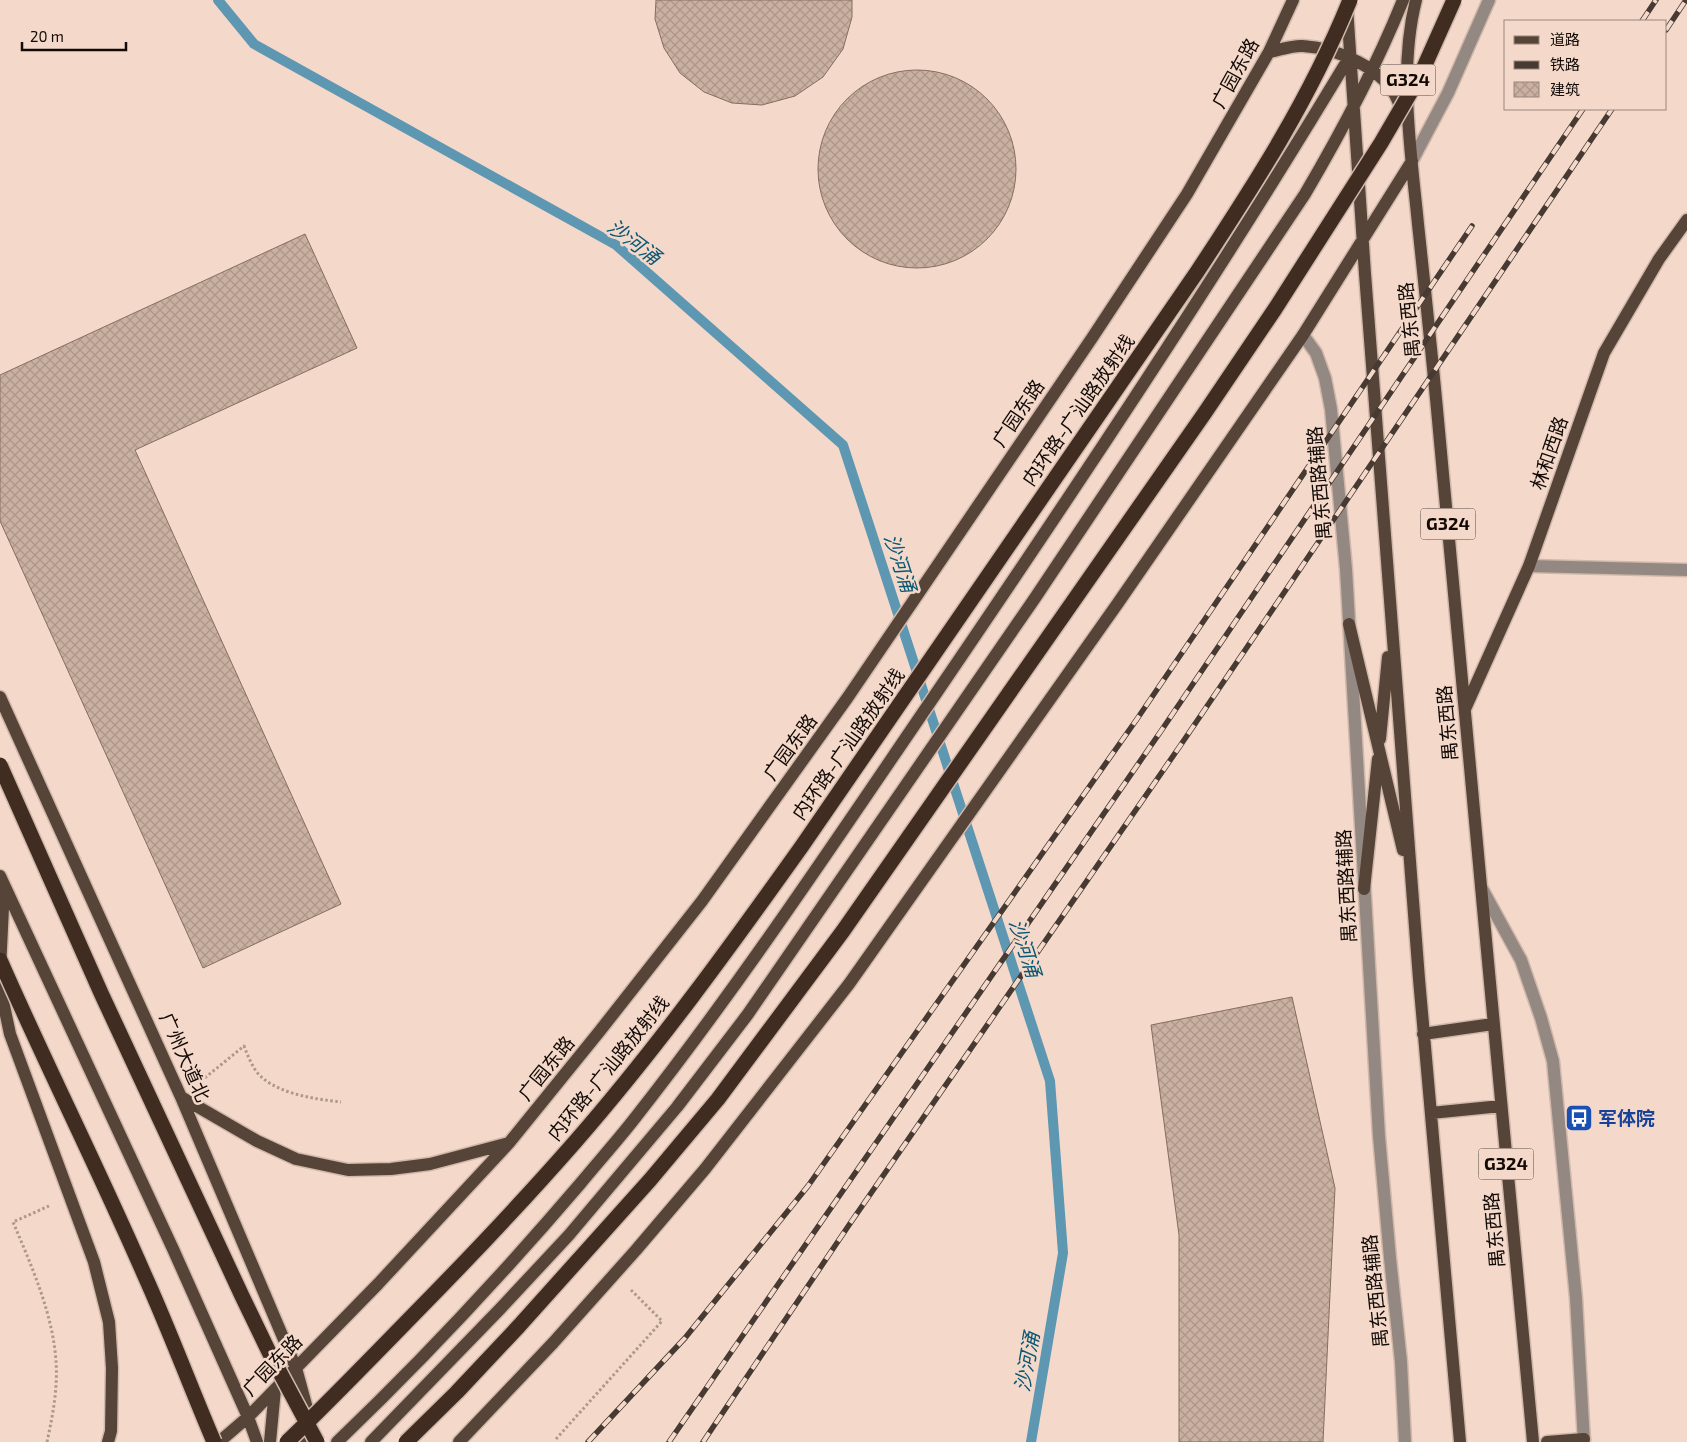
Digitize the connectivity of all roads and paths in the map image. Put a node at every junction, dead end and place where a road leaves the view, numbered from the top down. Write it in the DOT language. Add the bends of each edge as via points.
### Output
graph roads {
  1 [pos="1293,0"];
  2 [pos="1348,0"];
  3 [pos="1403,0"];
  4 [pos="1416,0"];
  5 [pos="1454,0"];
  6 [pos="1489,0"];
  7 [pos="1269,52"];
  8 [pos="1350,56"];
  9 [pos="1372,70"];
  10 [pos="1353,108"];
  11 [pos="1412,161"];
  12 [pos="1687,220"];
  13 [pos="1362,240"];
  14 [pos="1302,335"];
  15 [pos="1528,566"];
  16 [pos="1687,570"];
  17 [pos="1392,622"];
  18 [pos="1349,624"];
  19 [pos="0,697"];
  20 [pos="1465,710"];
  21 [pos="1379,750"];
  22 [pos="0,765"];
  23 [pos="1,881"];
  24 [pos="1481,886"];
  25 [pos="1364,889"];
  26 [pos="1412,890"];
  27 [pos="0,960"];
  28 [pos="0,972"];
  29 [pos="0,987"];
  30 [pos="1493,1024"];
  31 [pos="1423,1034"];
  32 [pos="181,1097"];
  33 [pos="341,1102"];
  34 [pos="1501,1106"];
  35 [pos="1431,1113"];
  36 [pos="510,1142"];
  37 [pos="69,1196"];
  38 [pos="614,1274"];
  39 [pos="296,1368"];
  40 [pos="275,1390"];
  41 [pos="305,1398"];
  42 [pos="248,1417"];
  43 [pos="556,1439"];
  44 [pos="1584,1440"];
  45 [pos="47,1442"];
  46 [pos="108,1442"];
  47 [pos="214,1442"];
  48 [pos="219,1442"];
  49 [pos="257,1442"];
  50 [pos="270,1442"];
  51 [pos="287,1442"];
  52 [pos="302,1442"];
  53 [pos="317,1442"];
  54 [pos="337,1442"];
  55 [pos="371,1442"];
  56 [pos="406,1442"];
  57 [pos="459,1442"];
  58 [pos="1405,1442"];
  59 [pos="1460,1442"];
  60 [pos="1533,1442"];
  61 [pos="1547,1442"];
  1 -- 7 [label="main road, 广园东路"];
  2 -- 8 [label="main road, 禺东西路"];
  2 -- 51 [label="highway, 内环路-广汕路放射线, bridge" via="1334,39 1298,111 1241,205 752,916 643,1059 576,1140 504,1221"];
  3 -- 9 [label="main road"];
  4 -- 11 [label="main road, 禺东西路 / G324" via="1408,46"];
  5 -- 56 [label="highway, bridge" via="1420,76 1381,143 1274,309 843,931 718,1099 650,1180 519,1326"];
  6 -- 11 [label="street" via="1448,93"];
  7 -- 8 [label="main road" via="1301,45"];
  7 -- 36 [label="main road, 广园东路" via="1187,194 848,697 702,901"];
  8 -- 9 [label="main road"];
  8 -- 10 [label="main road, 禺东西路"];
  8 -- 54 [label="main road" via="1209,284 1056,518 754,960 633,1121 516,1258"];
  9 -- 10 [label="main road"];
  9 -- 11 [label="main road" via="1398,101"];
  10 -- 13 [label="main road, 禺东西路"];
  10 -- 55 [label="main road" via="1305,194 1080,531 748,1014 677,1107 569,1236"];
  11 -- 13 [label="main road"];
  11 -- 20 [label="main road, 禺东西路 / G324"];
  12 -- 15 [label="main road, 林和西路" via="1659,259 1604,354"];
  13 -- 14 [label="main road"];
  13 -- 17 [label="main road, 禺东西路"];
  14 -- 18 [label="street, 禺东西路辅路" via="1316,353 1331,409"];
  14 -- 38 [label="main road" via="849,984 705,1169"];
  15 -- 16 [label="street"];
  15 -- 20 [label="main road, 林和西路"];
  17 -- 21 [label="main road"];
  17 -- 26 [label="main road, 禺东西路"];
  18 -- 21 [label="main road"];
  18 -- 25 [label="street, 禺东西路辅路"];
  19 -- 32 [label="main road, 广州大道北"];
  20 -- 24 [label="main road, 禺东西路 / G324"];
  21 -- 25 [label="main road"];
  21 -- 26 [label="main road"];
  22 -- 53 [label="highway, 广州大道北, bridge" via="101,993 242,1296"];
  23 -- 28 [label="main road"];
  23 -- 42 [label="main road"];
  24 -- 30 [label="main road, 禺东西路 / G324"];
  24 -- 44 [label="street" via="1522,960 1553,1061 1576,1298"];
  25 -- 58 [label="street, 禺东西路辅路" via="1379,1136 1401,1362"];
  26 -- 31 [label="main road, 禺东西路"];
  27 -- 47 [label="highway, bridge" via="147,1280"];
  29 -- 37 [label="main road" via="10,1034"];
  30 -- 31 [label="main road"];
  30 -- 34 [label="main road, 禺东西路 / G324"];
  31 -- 35 [label="main road, 禺东西路"];
  32 -- 33 [label="path" via="244,1046 255,1070 268,1082 292,1093"];
  32 -- 36 [label="main road" via="257,1141 296,1159 348,1170 430,1164"];
  32 -- 39 [label="main road, 广州大道北"];
  34 -- 35 [label="main road"];
  34 -- 60 [label="main road, 禺东西路 / G324"];
  35 -- 59 [label="main road, 禺东西路"];
  36 -- 39 [label="main road, 广园东路"];
  37 -- 45 [label="path" via="13,1222 36,1275 55,1351 56,1384"];
  37 -- 46 [label="main road" via="94,1262 109,1322 112,1368"];
  38 -- 43 [label="path" via="662,1321"];
  38 -- 57 [label="main road"];
  39 -- 40 [label="main road, 广园东路"];
  39 -- 41 [label="main road, 广州大道北"];
  40 -- 42 [label="main road, 广园东路"];
  40 -- 50 [label="main road"];
  41 -- 52 [label="main road"];
  41 -- 53 [label="main road, 广州大道北"];
  42 -- 48 [label="main road, 广园东路"];
  42 -- 49 [label="main road"];
  44 -- 61 [label="main road"];
}
